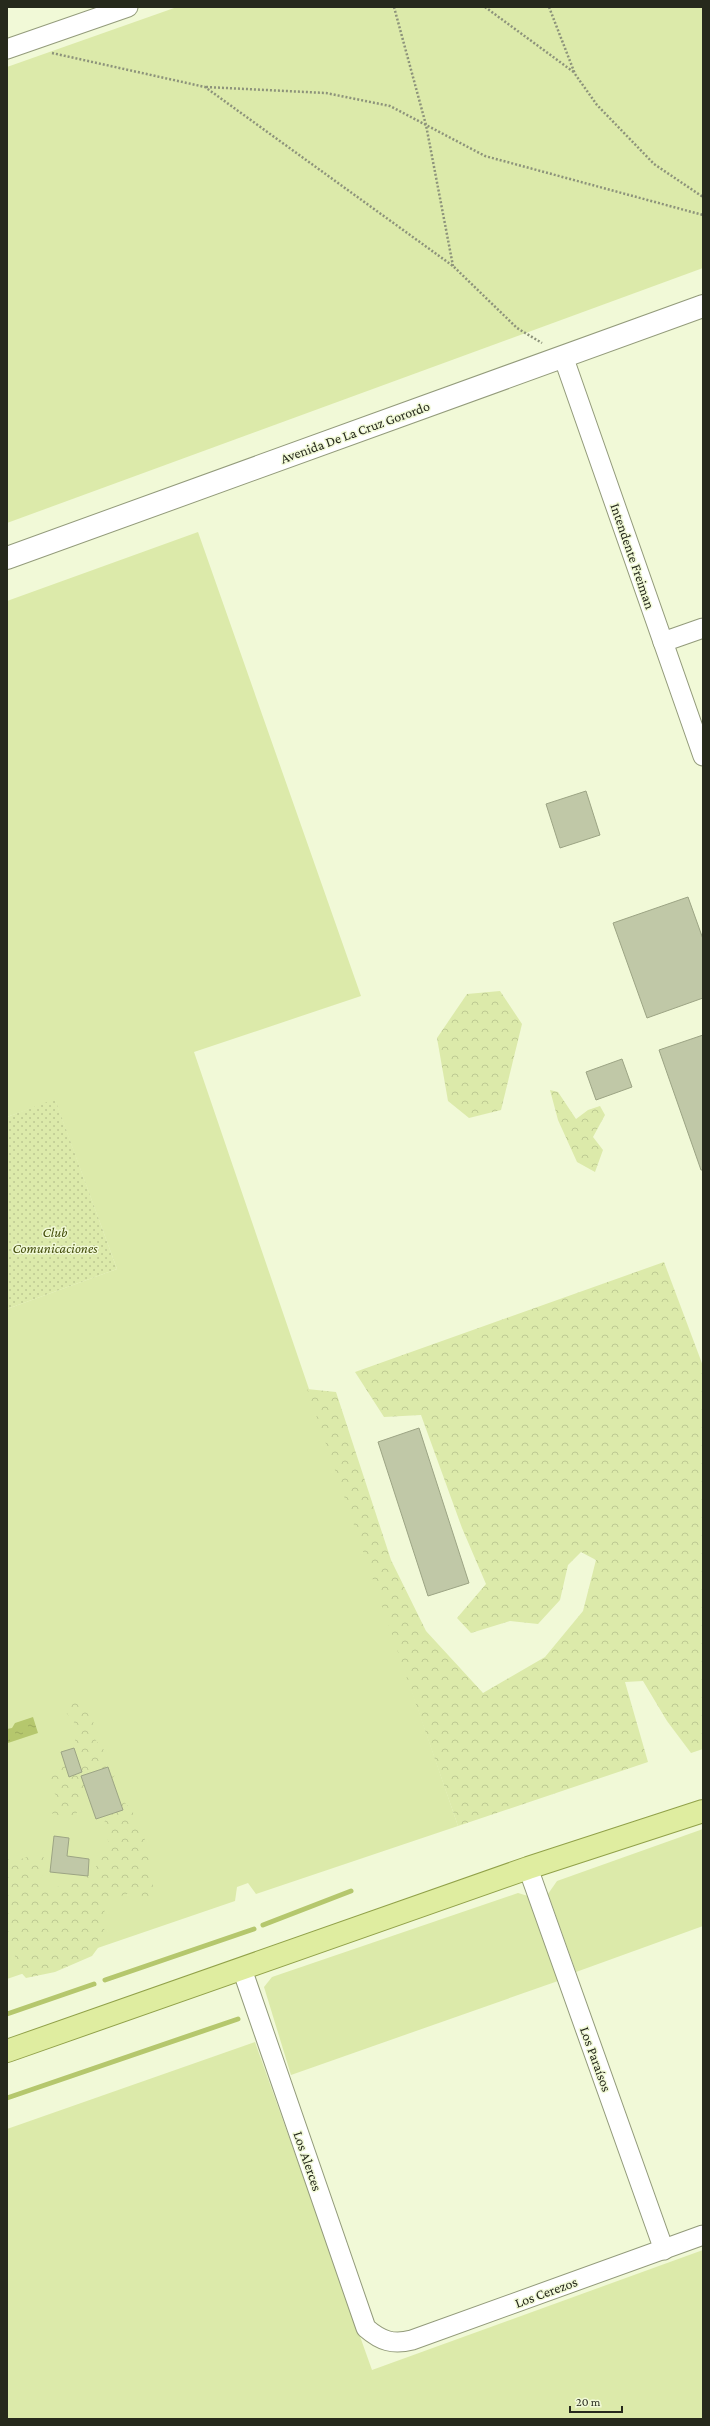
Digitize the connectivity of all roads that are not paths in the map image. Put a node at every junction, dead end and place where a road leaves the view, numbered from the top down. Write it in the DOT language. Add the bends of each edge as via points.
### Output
graph roads {
  1 [pos="128,7"];
  2 [pos="7,49"];
  3 [pos="703,306"];
  4 [pos="563,356"];
  5 [pos="7,558"];
  6 [pos="703,628"];
  7 [pos="663,642"];
  8 [pos="703,756"];
  9 [pos="703,1811"];
  10 [pos="528,1868"];
  11 [pos="242,1969"];
  12 [pos="7,2051"];
  13 [pos="703,2235"];
  14 [pos="664,2250"];
  15 [pos="388,2342"];
  1 -- 2 [label="street"];
  3 -- 4 [label="main road, Avenida De La Cruz Gorordo"];
  4 -- 5 [label="main road, Avenida De La Cruz Gorordo"];
  4 -- 7 [label="street, Intendente Freiman"];
  6 -- 7 [label="street"];
  7 -- 8 [label="street, Intendente Freiman"];
  9 -- 10 [label="main road"];
  10 -- 11 [label="main road"];
  10 -- 14 [label="street, Los Paraísos"];
  11 -- 12 [label="main road"];
  11 -- 15 [label="street, Los Alerces" via="366,2328 377,2338"];
  13 -- 14 [label="street, Los Cerezos"];
  14 -- 15 [label="street, Los Cerezos" via="412,2340"];
}
